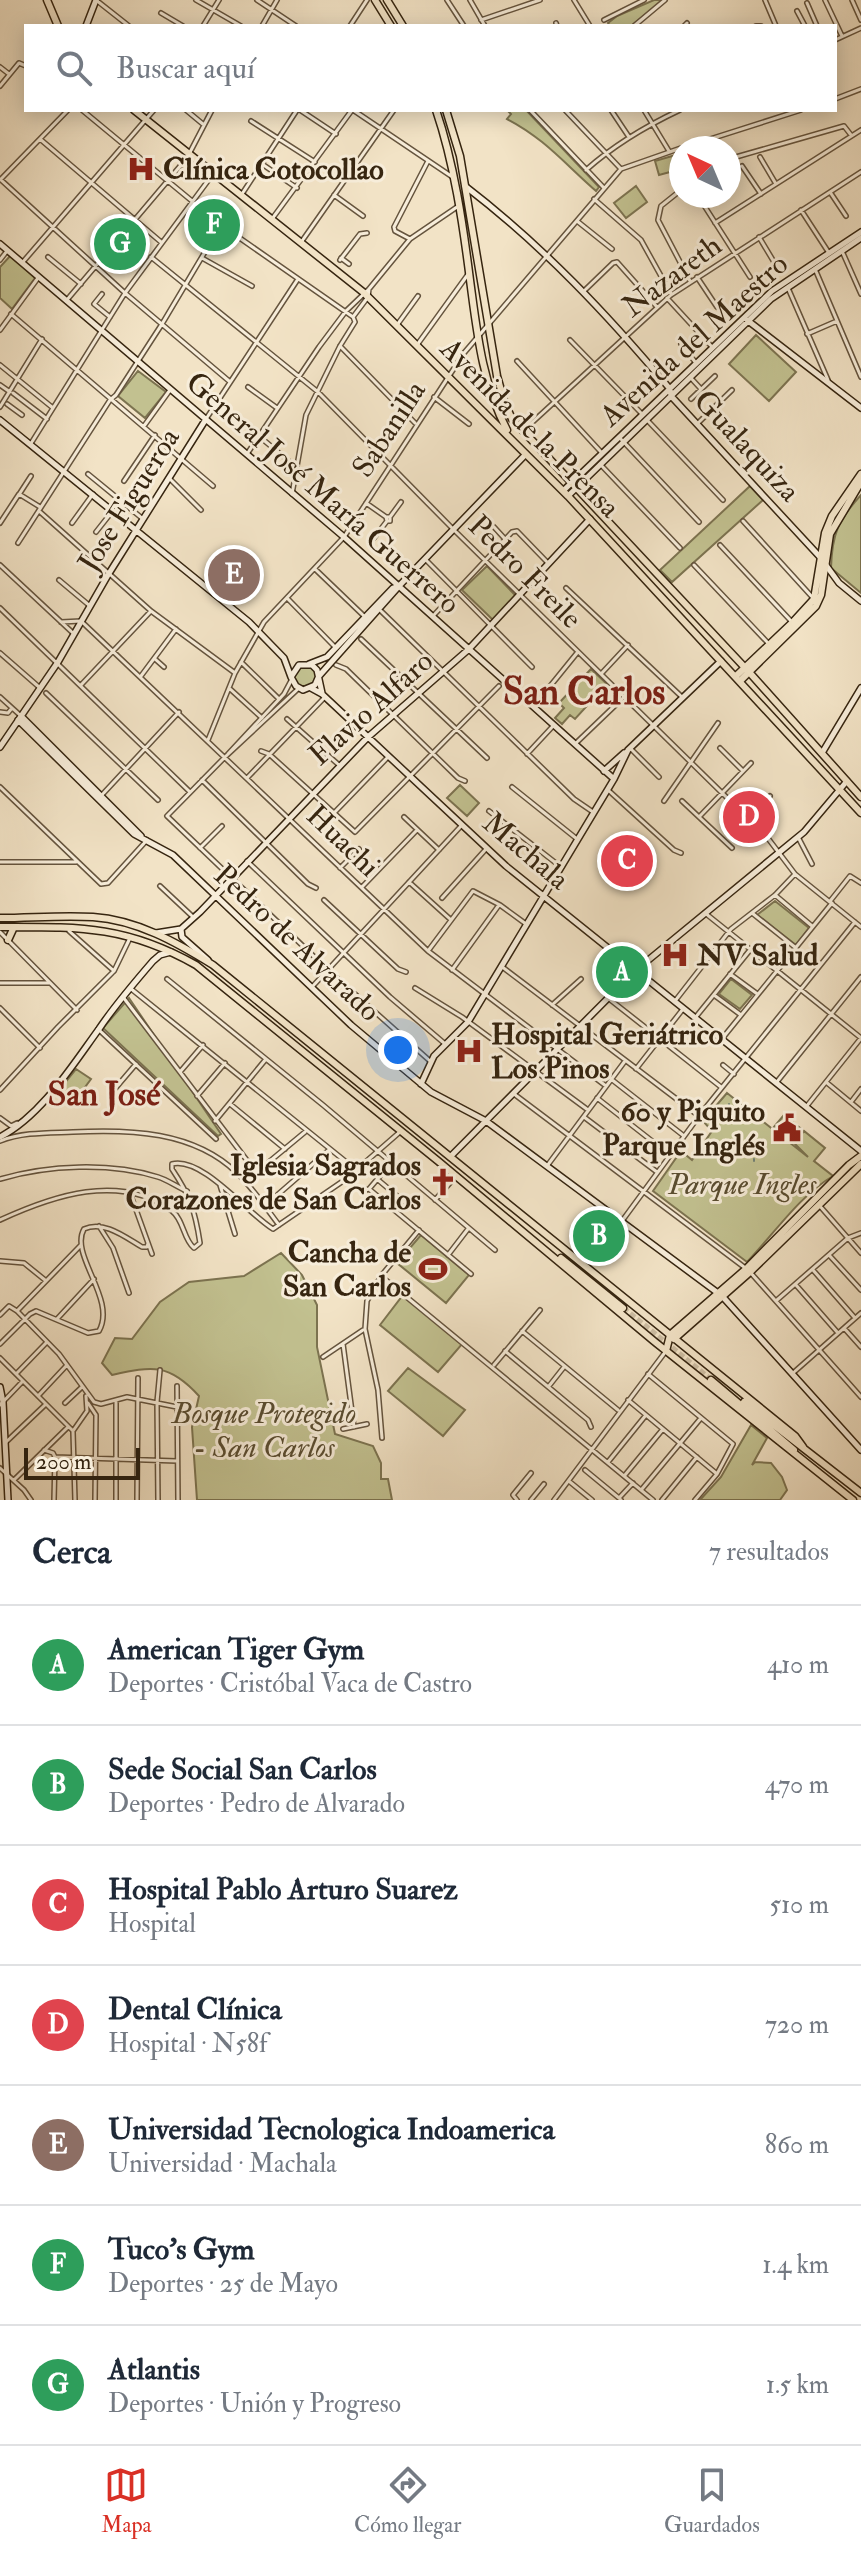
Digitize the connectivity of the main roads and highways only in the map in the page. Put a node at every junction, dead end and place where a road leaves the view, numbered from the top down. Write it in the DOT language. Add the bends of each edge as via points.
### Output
graph roads {
  1 [pos="47,0"];
  2 [pos="375,0"];
  3 [pos="387,0"];
  4 [pos="57,24"];
  5 [pos="390,24"];
  6 [pos="402,24"];
  7 [pos="137,112"];
  8 [pos="437,112"];
  9 [pos="447,112"];
  10 [pos="498,411"];
  11 [pos="491,417"];
  12 [pos="513,440"];
  13 [pos="521,445"];
  14 [pos="540,452"];
  15 [pos="861,474"];
  16 [pos="861,482"];
  17 [pos="827,534"];
  18 [pos="794,625"];
  19 [pos="746,670"];
  20 [pos="738,678"];
  21 [pos="861,797"];
  22 [pos="861,813"];
  23 [pos="0,918"];
  24 [pos="14,927"];
  25 [pos="0,930"];
  26 [pos="8,940"];
  27 [pos="379,1100"];
  28 [pos="372,1109"];
  29 [pos="861,1154"];
  30 [pos="861,1164"];
  31 [pos="816,1203"];
  32 [pos="528,1221"];
  33 [pos="523,1231"];
  34 [pos="655,1324"];
  35 [pos="642,1331"];
  36 [pos="672,1337"];
  37 [pos="666,1351"];
  38 [pos="696,1359"];
  39 [pos="683,1364"];
  40 [pos="803,1447"];
  41 [pos="797,1454"];
  42 [pos="861,1493"];
  43 [pos="853,1500"];
  1 -- 4 [label="main road"];
  2 -- 5 [label="main road"];
  3 -- 6 [label="main road"];
  7 -- 11 [label="main road, Avenida de la Prensa" via="367,293"];
  8 -- 10 [label="main road" via="454,178 485,375"];
  9 -- 14 [label="main road, Avenida de la Prensa" via="457,141 505,404"];
  10 -- 11 [label="main road"];
  10 -- 12 [label="main road"];
  11 -- 12 [label="main road, Avenida de la Prensa"];
  12 -- 13 [label="main road, Avenida de la Prensa"];
  13 -- 14 [label="main road"];
  13 -- 20 [label="main road, Avenida de la Prensa"];
  14 -- 19 [label="main road, Avenida de la Prensa"];
  15 -- 17 [label="main road" via="832,516"];
  16 -- 17 [label="main road"];
  17 -- 18 [label="main road" via="814,599"];
  17 -- 18 [label="main road" via="821,595"];
  18 -- 19 [label="main road"];
  19 -- 20 [label="main road"];
  19 -- 21 [label="main road, Avenida de la Prensa"];
  20 -- 22 [label="main road, Avenida de la Prensa"];
  23 -- 27 [label="main road" via="94,917 174,941 213,965"];
  24 -- 25 [label="main road"];
  24 -- 26 [label="main road"];
  24 -- 28 [label="main road" via="97,929 173,952 204,971"];
  27 -- 28 [label="main road"];
  27 -- 32 [label="main road"];
  28 -- 33 [label="main road"];
  29 -- 31 [label="main road"];
  30 -- 31 [label="main road"];
  31 -- 36 [label="main road"];
  32 -- 33 [label="main road" via="624,1307"];
  32 -- 34 [label="main road"];
  33 -- 35 [label="main road"];
  34 -- 35 [label="main road" via="654,1335"];
  34 -- 36 [label="main road"];
  35 -- 37 [label="main road"];
  36 -- 37 [label="main road"];
  36 -- 38 [label="main road"];
  37 -- 39 [label="main road"];
  38 -- 39 [label="main road" via="684,1353"];
  38 -- 40 [label="main road"];
  39 -- 41 [label="main road"];
  40 -- 41 [label="main road" via="712,1378"];
  40 -- 42 [label="main road"];
  41 -- 43 [label="main road"];
}
